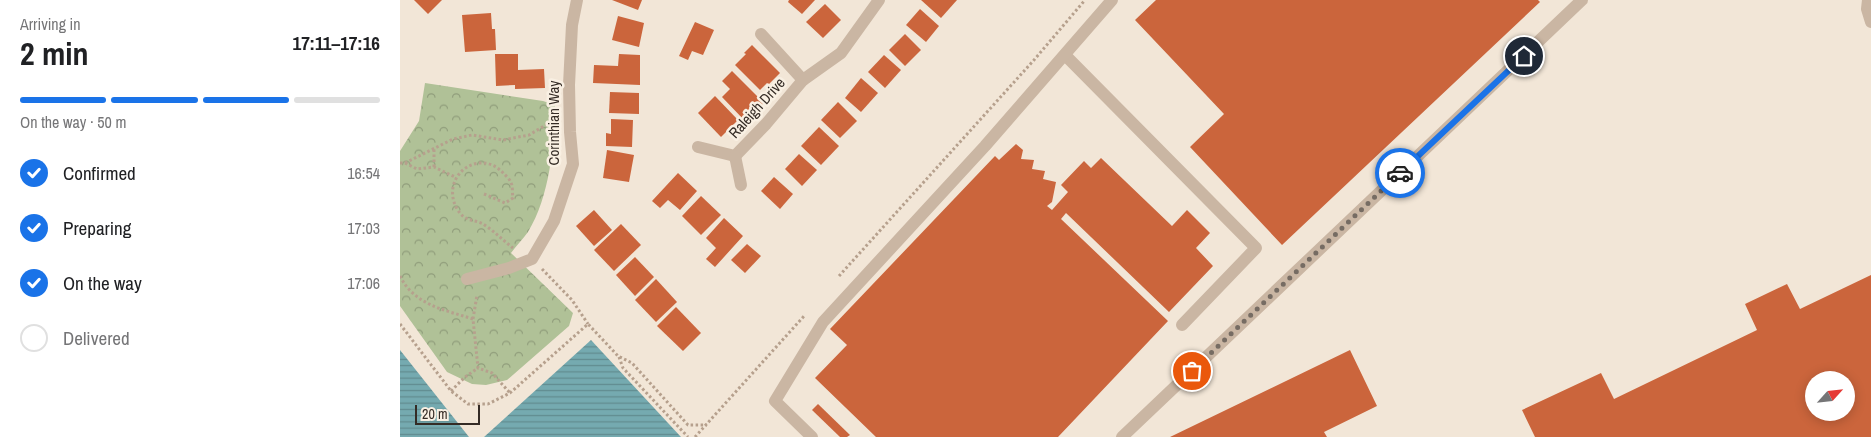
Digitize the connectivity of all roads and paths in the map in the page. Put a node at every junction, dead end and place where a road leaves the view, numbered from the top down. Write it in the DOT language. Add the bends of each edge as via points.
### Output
graph roads {
  1 [pos="578,0"];
  2 [pos="879,0"];
  3 [pos="1084,0"];
  4 [pos="1112,0"];
  5 [pos="1582,0"];
  6 [pos="1868,0"];
  7 [pos="1871,22"];
  8 [pos="761,34"];
  9 [pos="1064,55"];
  10 [pos="803,80"];
  11 [pos="569,114"];
  12 [pos="434,147"];
  13 [pos="698,147"];
  14 [pos="735,156"];
  15 [pos="400,163"];
  16 [pos="405,163"];
  17 [pos="434,167"];
  18 [pos="455,177"];
  19 [pos="741,185"];
  20 [pos="484,194"];
  21 [pos="532,259"];
  22 [pos="400,276"];
  23 [pos="473,278"];
  24 [pos="834,282"];
  25 [pos="808,312"];
  26 [pos="473,319"];
  27 [pos="400,324"];
  28 [pos="588,324"];
  29 [pos="1182,326"];
  30 [pos="618,356"];
  31 [pos="478,368"];
  32 [pos="451,391"];
  33 [pos="510,393"];
  34 [pos="707,425"];
  35 [pos="688,437"];
  36 [pos="695,437"];
  37 [pos="812,437"];
  38 [pos="1122,437"];
  1 -- 11 [label="street, Corinthian Way" via="572,25"];
  2 -- 10 [label="street, Raleigh Drive" via="841,53"];
  3 -- 24 [label="path"];
  4 -- 9 [label="street"];
  5 -- 38 [label="street"];
  6 -- 7 [label="street"];
  8 -- 10 [label="street, Raleigh Drive"];
  9 -- 29 [label="street" via="1256,248"];
  9 -- 37 [label="street" via="823,322 776,401"];
  10 -- 14 [label="street, Raleigh Drive"];
  11 -- 12 [label="path" via="529,135 503,140 472,135"];
  11 -- 21 [label="street, Corinthian Way" via="573,164 554,221"];
  12 -- 16 [label="path"];
  12 -- 17 [label="path"];
  13 -- 14 [label="street, Raleigh Drive"];
  14 -- 19 [label="street, Raleigh Drive"];
  15 -- 16 [label="path"];
  16 -- 17 [label="path" via="417,169"];
  17 -- 18 [label="path"];
  18 -- 20 [label="path" via="475,163 488,163 512,183 512,198 505,203"];
  18 -- 21 [label="path" via="452,192 457,209 468,220 484,224"];
  21 -- 23 [label="street"];
  21 -- 28 [label="path" via="572,300"];
  22 -- 26 [label="path" via="415,296 432,306"];
  23 -- 26 [label="path"];
  25 -- 34 [label="path"];
  26 -- 31 [label="path"];
  27 -- 32 [label="path"];
  28 -- 30 [label="path"];
  28 -- 33 [label="path"];
  30 -- 34 [label="path" via="632,363 688,425"];
  30 -- 35 [label="path" via="623,368"];
  31 -- 32 [label="path"];
  31 -- 33 [label="path" via="492,373"];
  32 -- 33 [label="path" via="468,404 488,404"];
  34 -- 36 [label="path"];
}
